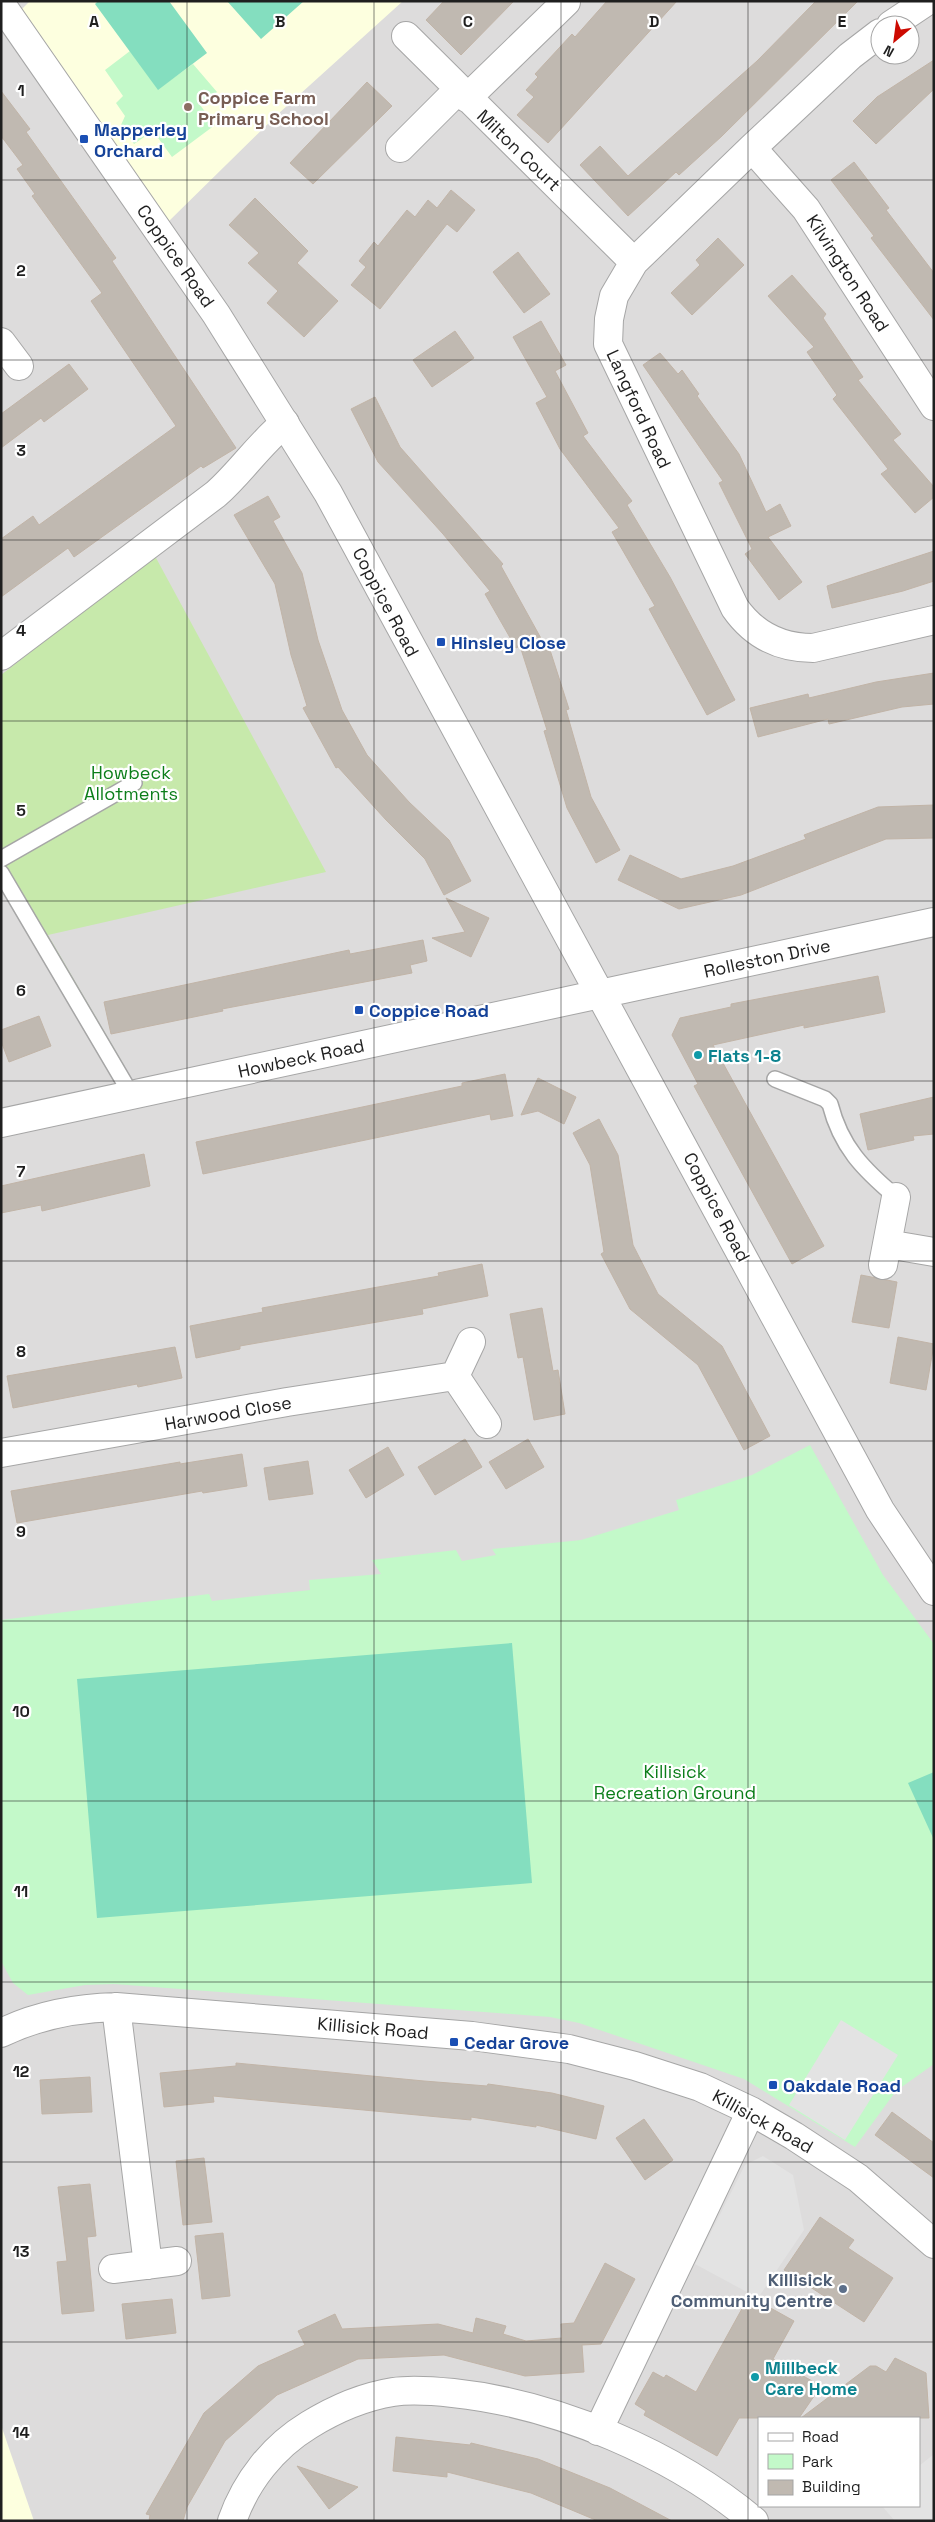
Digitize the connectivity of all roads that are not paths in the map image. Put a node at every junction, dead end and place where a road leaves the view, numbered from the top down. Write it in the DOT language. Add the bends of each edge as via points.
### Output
graph roads {
  1 [pos="927,1"];
  2 [pos="566,2"];
  3 [pos="3,12"];
  4 [pos="906,15"];
  5 [pos="406,36"];
  6 [pos="870,41"];
  7 [pos="463,94"];
  8 [pos="400,148"];
  9 [pos="752,148"];
  10 [pos="634,262"];
  11 [pos="934,406"];
  12 [pos="285,423"];
  13 [pos="934,620"];
  14 [pos="1,656"];
  15 [pos="134,783"];
  16 [pos="1,859"];
  17 [pos="1,873"];
  18 [pos="934,922"];
  19 [pos="600,994"];
  20 [pos="775,1079"];
  21 [pos="132,1094"];
  22 [pos="1,1123"];
  23 [pos="896,1197"];
  24 [pos="934,1252"];
  25 [pos="471,1342"];
  26 [pos="456,1376"];
  27 [pos="488,1424"];
  28 [pos="1,1452"];
  29 [pos="932,1585"];
  30 [pos="116,2007"];
  31 [pos="1,2033"];
  32 [pos="751,2111"];
  33 [pos="934,2244"];
  34 [pos="176,2261"];
  35 [pos="148,2265"];
  36 [pos="112,2269"];
  37 [pos="598,2431"];
  38 [pos="232,2521"];
  39 [pos="754,2521"];
  1 -- 4 [label="street"];
  2 -- 7 [label="street"];
  3 -- 12 [label="street, Coppice Road" via="216,314"];
  5 -- 7 [label="street, Milton Court"];
  6 -- 9 [label="street, Langford Road"];
  7 -- 8 [label="street"];
  7 -- 10 [label="street, Milton Court"];
  9 -- 10 [label="street, Langford Road"];
  9 -- 11 [label="street, Kilvington Road" via="806,209"];
  10 -- 13 [label="street, Langford Road" via="614,296 608,344 742,618 750,628 769,639 796,648 813,648"];
  12 -- 14 [label="street" via="216,494"];
  12 -- 19 [label="street, Coppice Road" via="328,493"];
  15 -- 16 [label="lane"];
  17 -- 21 [label="lane"];
  18 -- 19 [label="street, Rolleston Drive"];
  19 -- 21 [label="street, Howbeck Road"];
  19 -- 29 [label="street, Coppice Road" via="880,1510"];
  20 -- 23 [label="lane" via="825,1099 846,1144 865,1170"];
  21 -- 22 [label="street, Howbeck Road"];
  23 -- 24 [label="street" via="885,1254"];
  25 -- 26 [label="street"];
  26 -- 27 [label="street"];
  26 -- 28 [label="street, Harwood Close"];
  30 -- 31 [label="street, Killisick Road" via="51,2013"];
  30 -- 32 [label="street, Killisick Road" via="472,2036 569,2049 700,2087"];
  30 -- 35 [label="street"];
  32 -- 33 [label="street, Killisick Road" via="858,2178"];
  32 -- 37 [label="street"];
  34 -- 35 [label="street"];
  35 -- 36 [label="street"];
  37 -- 38 [label="street" via="532,2409 476,2396 432,2391 394,2392 357,2400 296,2433 273,2454 251,2480"];
  37 -- 39 [label="street" via="667,2464"];
}
